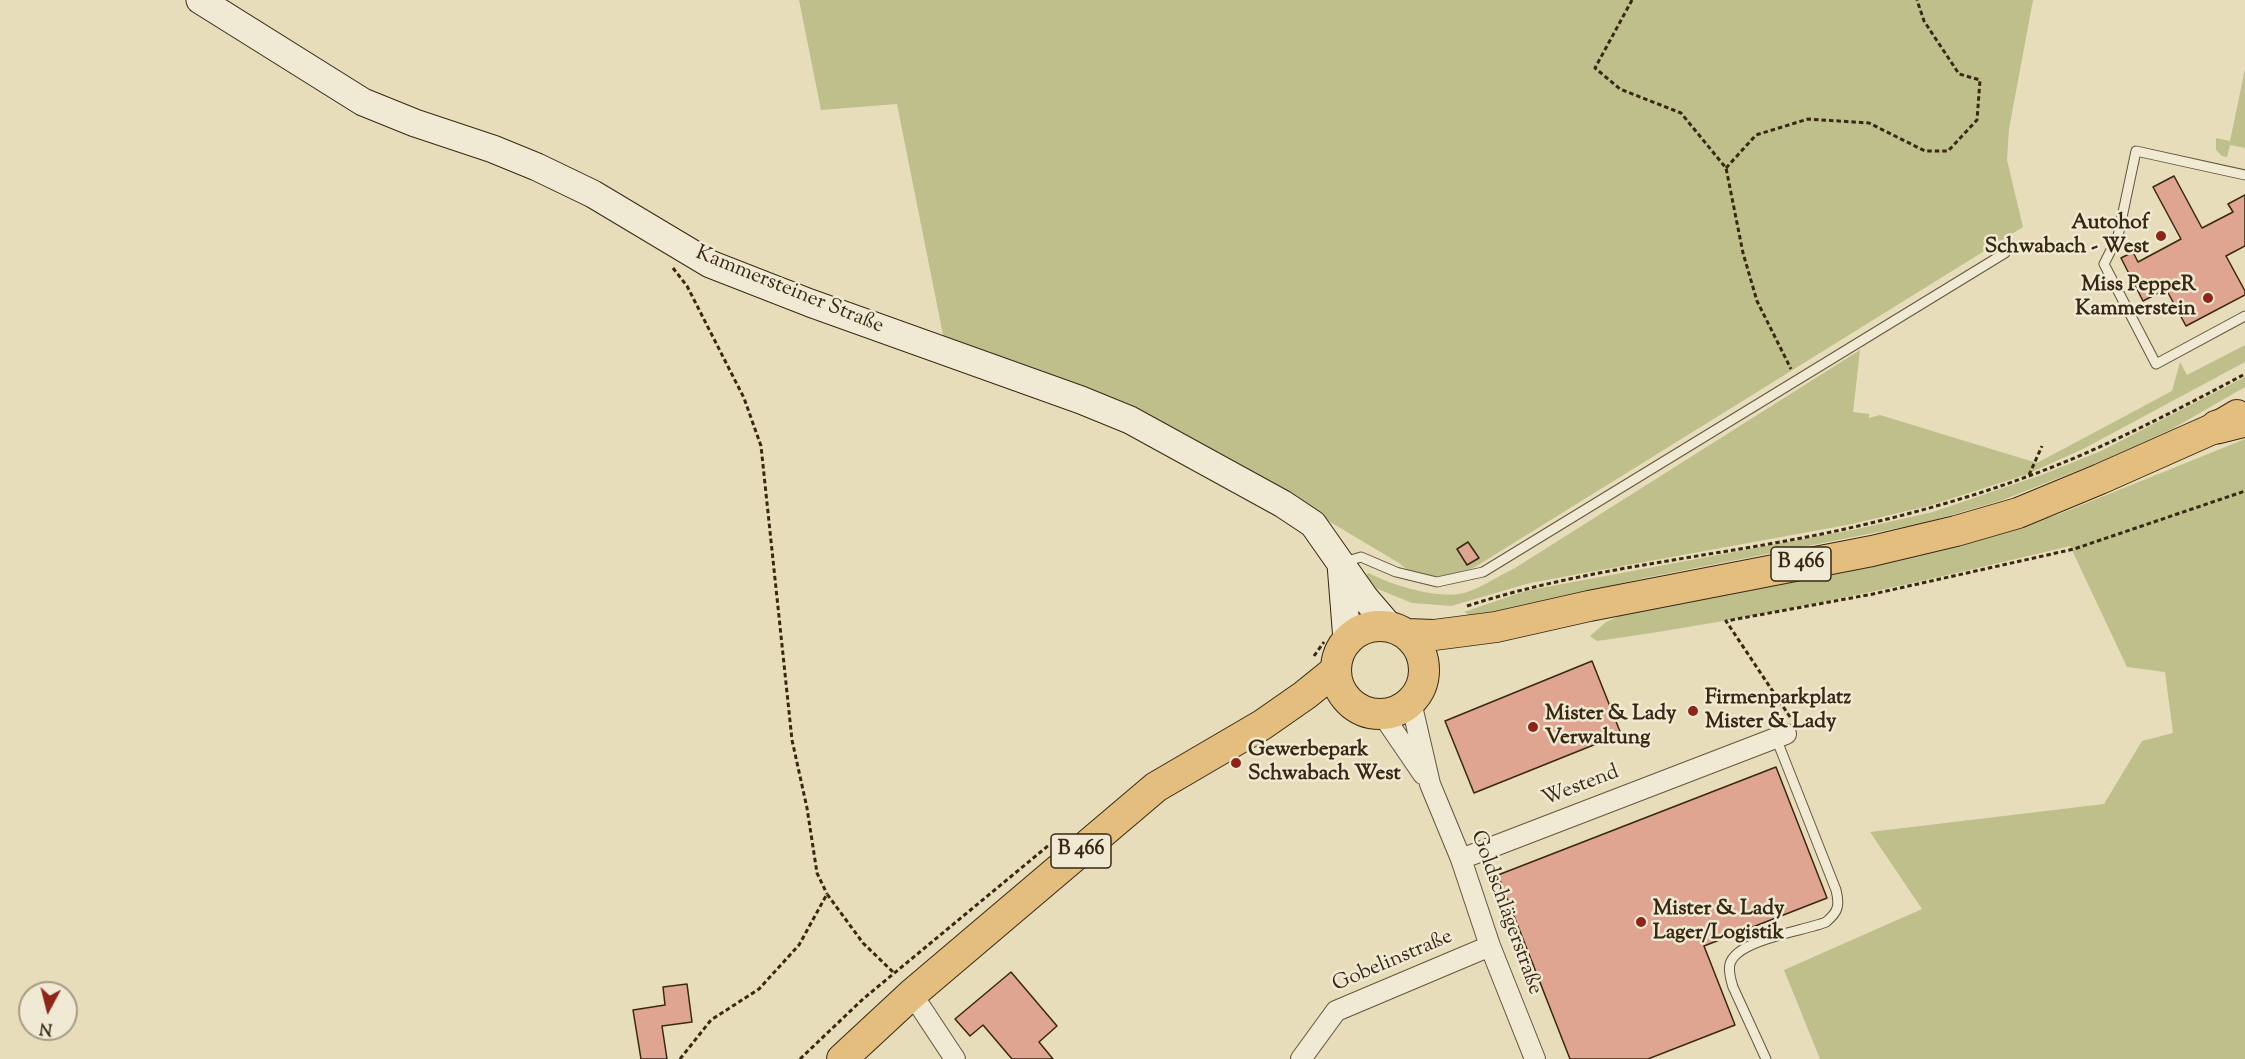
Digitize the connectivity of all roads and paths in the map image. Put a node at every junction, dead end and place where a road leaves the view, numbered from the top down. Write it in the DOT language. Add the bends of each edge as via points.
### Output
graph roads {
  1 [pos="200,0"];
  2 [pos="1632,0"];
  3 [pos="1917,0"];
  4 [pos="1726,168"];
  5 [pos="2245,175"];
  6 [pos="2006,253"];
  7 [pos="672,267"];
  8 [pos="2245,316"];
  9 [pos="2245,374"];
  10 [pos="1797,382"];
  11 [pos="2245,410"];
  12 [pos="2231,424"];
  13 [pos="2042,446"];
  14 [pos="2028,476"];
  15 [pos="2245,491"];
  16 [pos="1341,563"];
  17 [pos="1465,606"];
  18 [pos="1496,627"];
  19 [pos="1398,630"];
  20 [pos="1336,641"];
  21 [pos="1324,664"];
  22 [pos="1425,672"];
  23 [pos="1350,702"];
  24 [pos="1411,702"];
  25 [pos="1382,714"];
  26 [pos="1262,725"];
  27 [pos="1781,736"];
  28 [pos="1430,784"];
  29 [pos="1051,843"];
  30 [pos="1461,860"];
  31 [pos="827,894"];
  32 [pos="1490,946"];
  33 [pos="903,984"];
  34 [pos="680,1059"];
  35 [pos="800,1059"];
  36 [pos="842,1059"];
  37 [pos="955,1059"];
  38 [pos="1301,1059"];
  39 [pos="1535,1059"];
  40 [pos="1766,1059"];
  1 -- 16 [label="street, Kammersteiner Straße" via="363,102 537,167 593,194 710,264 1130,420 1313,524"];
  2 -- 4 [label="path" via="1595,68 1620,89 1681,113"];
  3 -- 4 [label="path" via="1924,21 1959,74 1980,80 1977,120 1948,151 1925,151 1869,123 1808,119 1756,135"];
  4 -- 10 [label="path" via="1757,301"];
  5 -- 8 [label="lane" via="2136,151 2118,236 2104,264 2156,364"];
  6 -- 10 [label="lane"];
  7 -- 31 [label="path" via="687,286 744,398 760,446 792,740 817,873"];
  9 -- 14 [label="path" via="2103,446"];
  10 -- 16 [label="lane" via="1483,572 1437,582 1395,572 1361,557"];
  11 -- 12 [label="main road, B 466"];
  12 -- 18 [label="main road, B 466" via="2028,508 1956,531"];
  13 -- 14 [label="path"];
  14 -- 17 [label="path" via="1877,522 1565,579"];
  15 -- 27 [label="path" via="2074,549 1874,594 1726,621 1798,729"];
  16 -- 19 [label="street, Kammersteiner Straße" via="1365,598"];
  16 -- 20 [label="street"];
  18 -- 19 [label="main road, B 466" via="1434,635"];
  18 -- 22 [label="main road, B 466" via="1452,650"];
  19 -- 20 [label="main road" via="1366,628"];
  19 -- 22 [label="main road" via="1417,644"];
  20 -- 21 [label="path"];
  20 -- 21 [label="main road" via="1341,649"];
  21 -- 23 [label="main road"];
  21 -- 26 [label="main road, B 466" via="1305,695"];
  22 -- 24 [label="main road"];
  23 -- 25 [label="main road" via="1370,713"];
  23 -- 26 [label="main road, B 466" via="1305,708"];
  24 -- 25 [label="main road" via="1402,709"];
  24 -- 28 [label="street, Goldschlägerstraße"];
  25 -- 28 [label="street, Goldschlägerstraße"];
  26 -- 33 [label="main road, B 466" via="1156,787"];
  27 -- 30 [label="street, Westend"];
  27 -- 40 [label="lane" via="1839,904 1836,914 1826,922 1752,945 1730,963 1732,987"];
  28 -- 30 [label="street, Goldschlägerstraße"];
  29 -- 33 [label="path"];
  30 -- 32 [label="street, Goldschlägerstraße"];
  31 -- 33 [label="path" via="863,943"];
  31 -- 34 [label="path" via="799,945 759,989 711,1020"];
  32 -- 38 [label="street, Gobelinstraße" via="1336,1011"];
  32 -- 39 [label="street, Goldschlägerstraße"];
  33 -- 35 [label="path" via="863,999"];
  33 -- 36 [label="main road, B 466"];
  33 -- 37 [label="street"];
}
